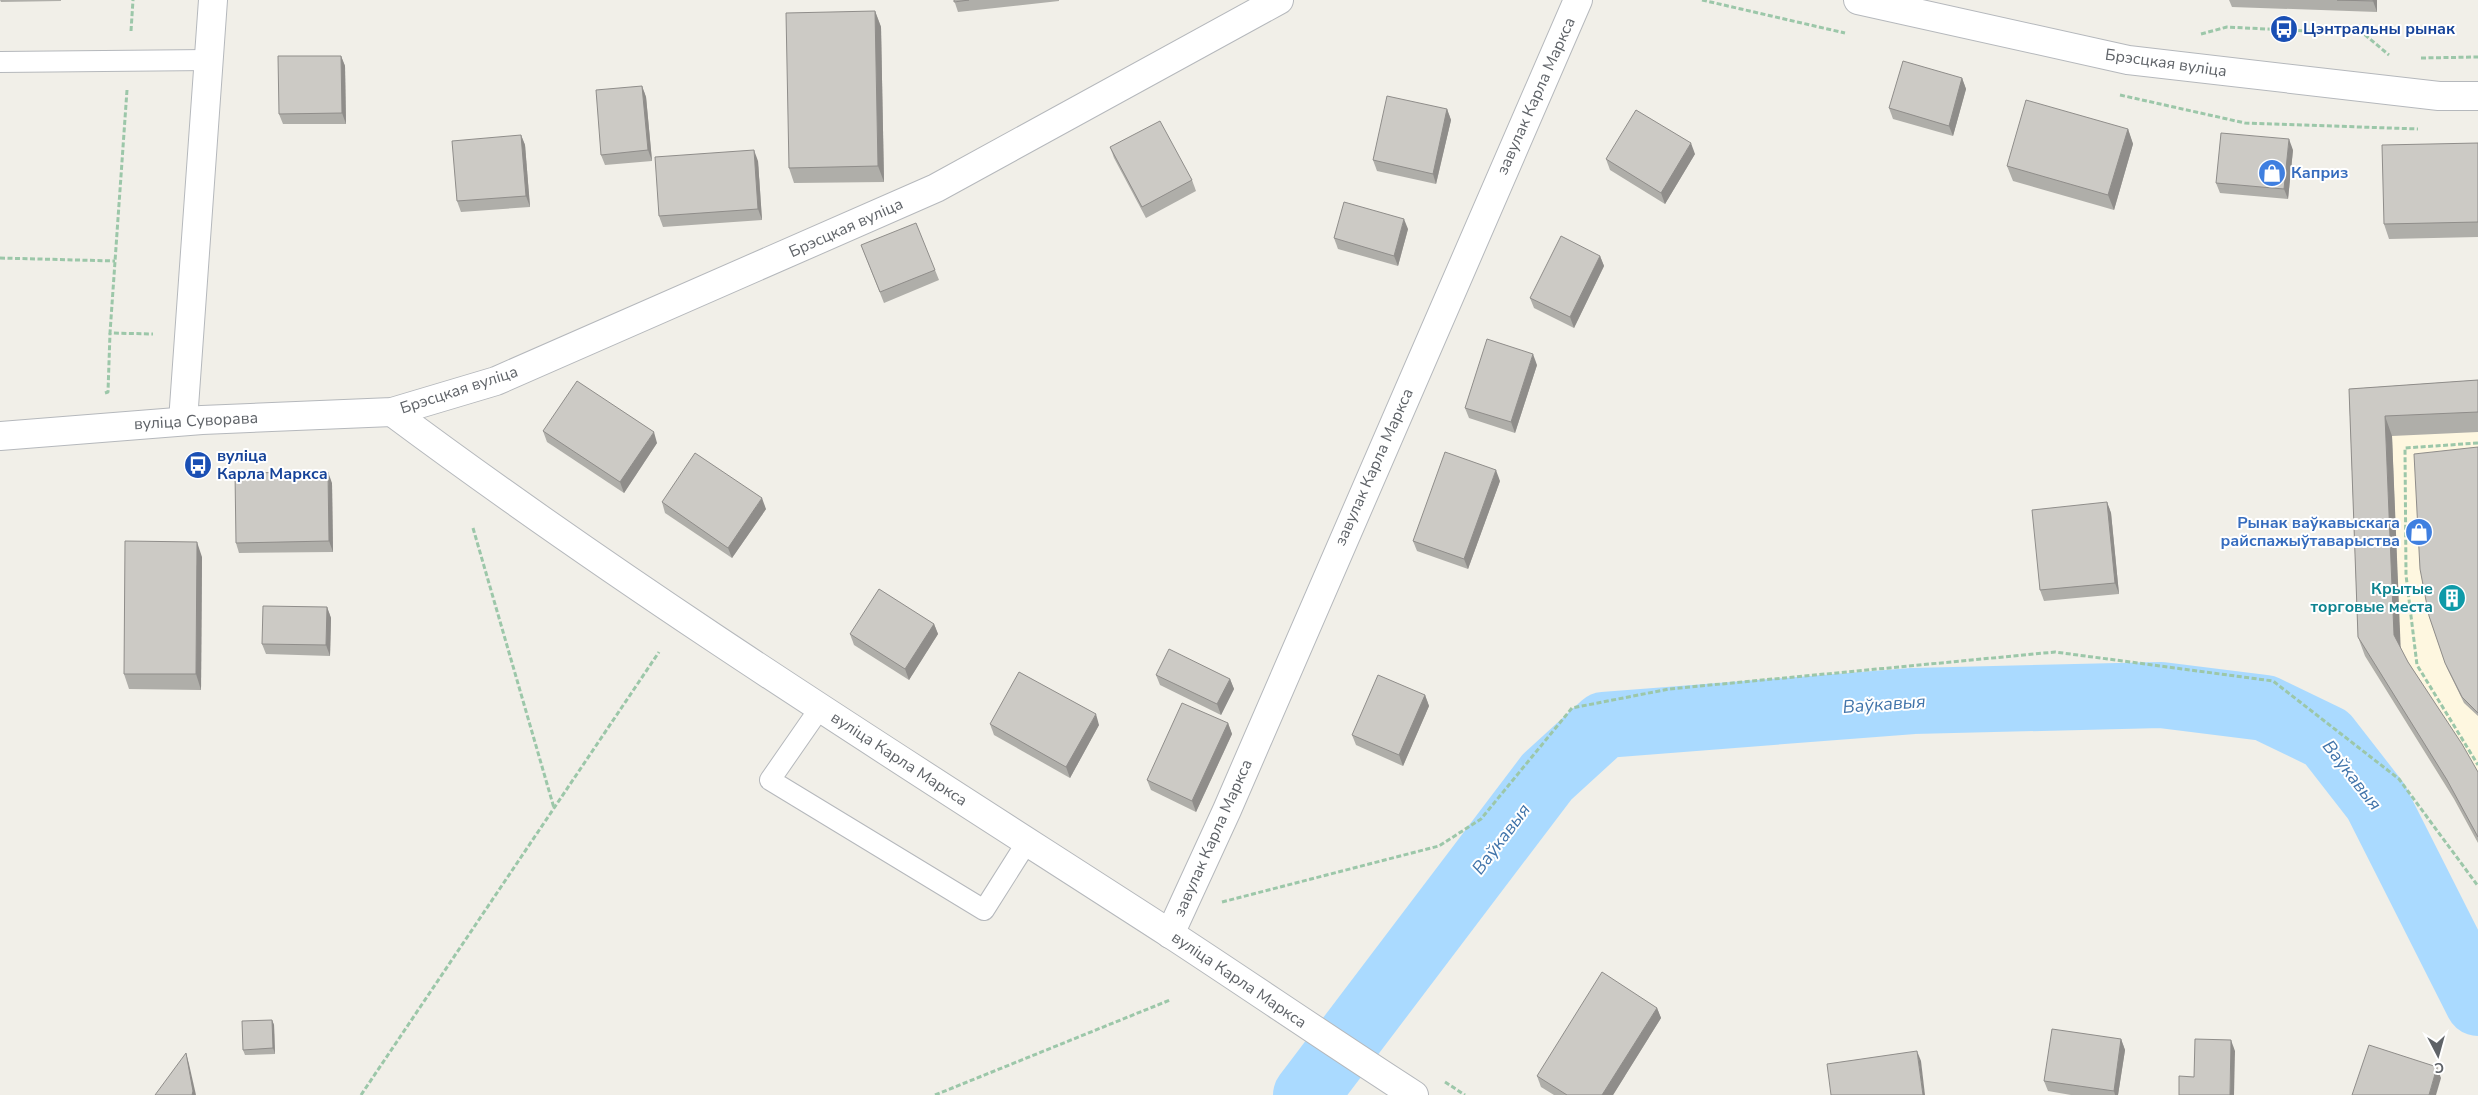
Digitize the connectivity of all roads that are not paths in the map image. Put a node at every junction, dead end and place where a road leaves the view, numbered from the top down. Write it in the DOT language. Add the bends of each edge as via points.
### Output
graph roads {
  1 [pos="214,0"];
  2 [pos="1279,0"];
  3 [pos="1578,0"];
  4 [pos="1858,0"];
  5 [pos="208,60"];
  6 [pos="0,62"];
  7 [pos="2478,96"];
  8 [pos="392,412"];
  9 [pos="183,421"];
  10 [pos="0,436"];
  11 [pos="820,708"];
  12 [pos="1027,842"];
  13 [pos="1170,934"];
  14 [pos="1414,1095"];
  1 -- 5 [label="street"];
  2 -- 8 [label="street, Брэсцкая вуліца" via="936,188 496,381"];
  3 -- 13 [label="street, завулак Карла Маркса" via="1223,819"];
  4 -- 7 [label="street, Брэсцкая вуліца" via="2128,60 2439,96"];
  5 -- 6 [label="lane"];
  5 -- 9 [label="street"];
  8 -- 9 [label="street, вуліца Суворава"];
  8 -- 11 [label="street, вуліца Карла Маркса" via="743,659"];
  9 -- 10 [label="street, вуліца Суворава"];
  11 -- 12 [label="street, вуліца Карла Маркса"];
  11 -- 12 [label="lane" via="770,780 984,910"];
  12 -- 13 [label="street, вуліца Карла Маркса"];
  13 -- 14 [label="street, вуліца Карла Маркса"];
}
